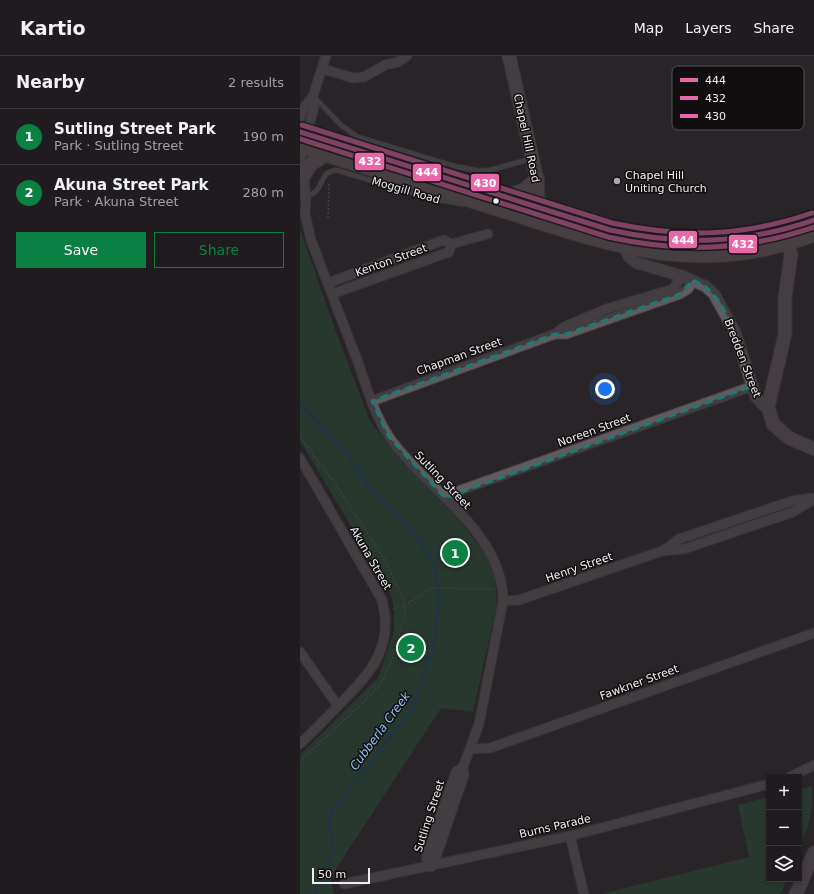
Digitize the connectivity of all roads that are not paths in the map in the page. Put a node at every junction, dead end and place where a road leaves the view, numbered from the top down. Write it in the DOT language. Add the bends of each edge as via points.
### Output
graph roads {
  1 [pos="326,56"];
  2 [pos="406,56"];
  3 [pos="509,56"];
  4 [pos="323,69"];
  5 [pos="313,96"];
  6 [pos="300,118"];
  7 [pos="302,140"];
  8 [pos="326,154"];
  9 [pos="533,158"];
  10 [pos="303,176"];
  11 [pos="537,180"];
  12 [pos="303,196"];
  13 [pos="507,197"];
  14 [pos="478,202"];
  15 [pos="300,204"];
  16 [pos="305,214"];
  17 [pos="539,214"];
  18 [pos="814,220"];
  19 [pos="488,234"];
  20 [pos="814,234"];
  21 [pos="788,236"];
  22 [pos="452,244"];
  23 [pos="624,247"];
  24 [pos="688,278"];
  25 [pos="328,283"];
  26 [pos="332,294"];
  27 [pos="753,386"];
  28 [pos="372,401"];
  29 [pos="768,407"];
  30 [pos="814,449"];
  31 [pos="300,458"];
  32 [pos="445,498"];
  33 [pos="814,498"];
  34 [pos="503,601"];
  35 [pos="814,632"];
  36 [pos="300,652"];
  37 [pos="338,706"];
  38 [pos="300,744"];
  39 [pos="470,749"];
  40 [pos="814,765"];
  41 [pos="796,774"];
  42 [pos="766,785"];
  43 [pos="570,836"];
  44 [pos="814,853"];
  45 [pos="431,867"];
  46 [pos="344,884"];
  47 [pos="584,894"];
  48 [pos="796,894"];
  1 -- 4 [label="street"];
  2 -- 4 [label="street" via="364,77 353,78"];
  3 -- 9 [label="main road, Chapel Hill Road"];
  4 -- 5 [label="street"];
  5 -- 6 [label="street"];
  5 -- 7 [label="street, Sutling Street" via="314,108"];
  5 -- 9 [label="lane" via="342,126 358,137 454,166 479,171 490,170"];
  7 -- 8 [label="highway, Moggill Road"];
  7 -- 10 [label="street, Sutling Street"];
  7 -- 13 [label="highway, Moggill Road"];
  8 -- 10 [label="main road" via="311,164"];
  8 -- 14 [label="highway, Moggill Road"];
  9 -- 11 [label="main road, Chapel Hill Road"];
  10 -- 12 [label="street, Sutling Street"];
  11 -- 13 [label="main road" via="524,190"];
  11 -- 17 [label="main road, Chapel Hill Road"];
  12 -- 14 [label="lane, Moggill Road" via="314,194 327,173 336,170 439,200 465,204"];
  12 -- 16 [label="street, Sutling Street"];
  13 -- 17 [label="highway, Moggill Road"];
  14 -- 17 [label="highway, Moggill Road"];
  15 -- 16 [label="street, Sutling Street"];
  16 -- 25 [label="street, Sutling Street" via="311,240"];
  17 -- 21 [label="highway, Moggill Road" via="666,241 723,242"];
  17 -- 23 [label="highway, Moggill Road"];
  18 -- 21 [label="highway, Moggill Road"];
  19 -- 22 [label="street, Kenton Street"];
  20 -- 21 [label="highway, Moggill Road"];
  21 -- 23 [label="highway, Moggill Road" via="747,252 713,255 664,254"];
  21 -- 29 [label="main road" via="791,257 785,298 784,334"];
  22 -- 25 [label="street, Kenton Street" via="444,240"];
  22 -- 26 [label="street, Kenton Street" via="449,252"];
  23 -- 24 [label="street, Bredden Street" via="629,257 637,263"];
  24 -- 27 [label="street, Bredden Street" via="705,286 720,302 735,332"];
  24 -- 28 [label="street, Chapman Street" via="688,289 680,294 566,334 555,334"];
  25 -- 26 [label="street, Sutling Street"];
  26 -- 28 [label="street, Sutling Street"];
  27 -- 29 [label="street, Bredden Street" via="756,398"];
  27 -- 32 [label="street, Noreen Street" via="461,490"];
  28 -- 32 [label="street, Sutling Street" via="389,437"];
  29 -- 30 [label="main road" via="773,424 789,438"];
  31 -- 37 [label="street, Akuna Street" via="382,600 385,611 384,644 374,666 360,685"];
  32 -- 34 [label="street, Sutling Street" via="488,548 497,567 503,589"];
  33 -- 34 [label="street, Henry Street" via="792,501 679,539 662,551 519,600"];
  34 -- 39 [label="street, Sutling Street" via="479,724"];
  35 -- 39 [label="street, Fawkner Street" via="490,748"];
  36 -- 37 [label="street"];
  37 -- 38 [label="street, Akuna Street"];
  39 -- 45 [label="street, Sutling Street" via="463,767 464,775"];
  40 -- 41 [label="street"];
  42 -- 43 [label="street, Burns Parade"];
  43 -- 45 [label="street, Burns Parade"];
  43 -- 47 [label="street"];
  44 -- 48 [label="main road"];
  45 -- 46 [label="street, Burns Parade"];
}
